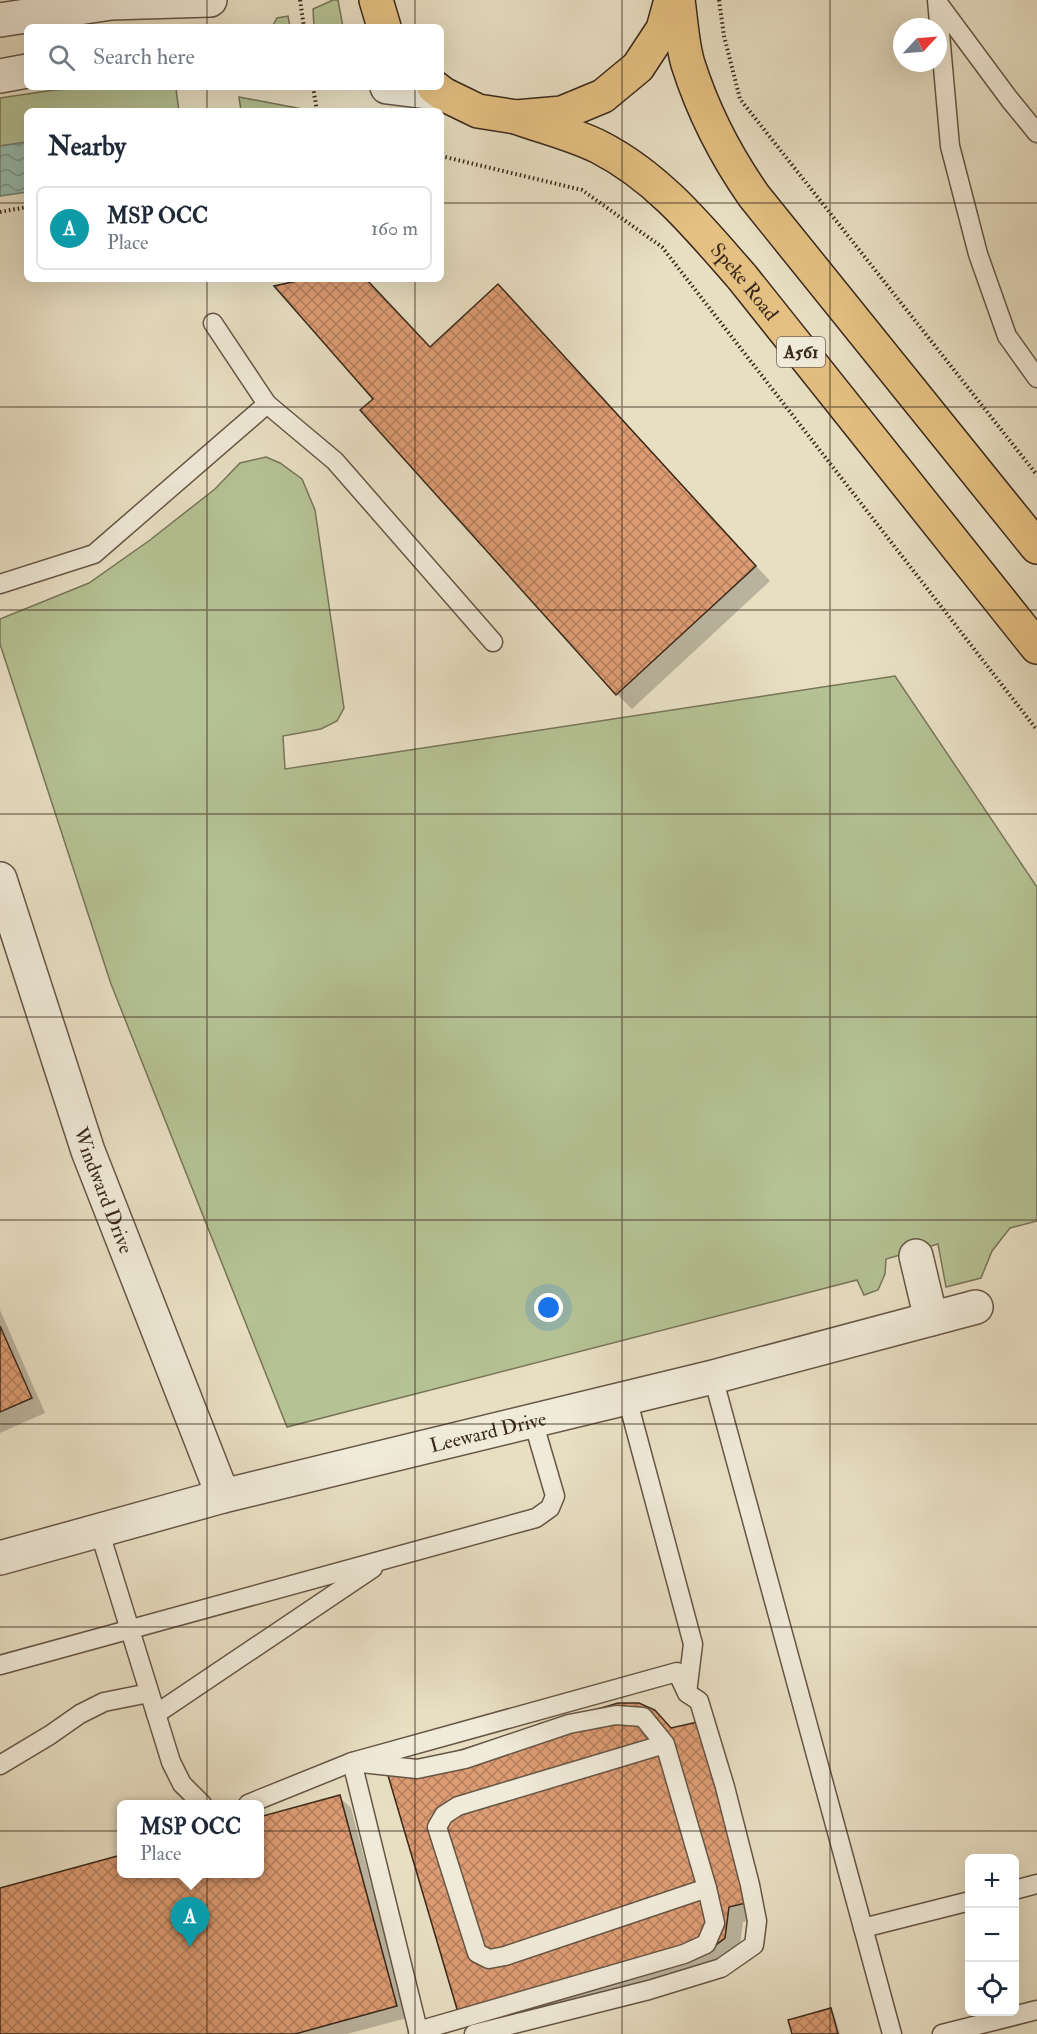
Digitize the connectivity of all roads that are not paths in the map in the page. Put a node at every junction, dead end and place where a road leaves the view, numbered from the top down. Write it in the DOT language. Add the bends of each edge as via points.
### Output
graph roads {
  1 [pos="210,0"];
  2 [pos="376,0"];
  3 [pos="671,0"];
  4 [pos="678,0"];
  5 [pos="111,1"];
  6 [pos="937,1"];
  7 [pos="0,20"];
  8 [pos="383,24"];
  9 [pos="24,72"];
  10 [pos="0,76"];
  11 [pos="439,91"];
  12 [pos="516,117"];
  13 [pos="1037,133"];
  14 [pos="213,324"];
  15 [pos="1037,378"];
  16 [pos="267,404"];
  17 [pos="1037,547"];
  18 [pos="0,584"];
  19 [pos="493,642"];
  20 [pos="1037,647"];
  21 [pos="0,879"];
  22 [pos="916,1256"];
  23 [pos="976,1307"];
  24 [pos="931,1319"];
  25 [pos="713,1377"];
  26 [pos="627,1398"];
  27 [pos="533,1421"];
  28 [pos="223,1496"];
  29 [pos="99,1530"];
  30 [pos="0,1558"];
  31 [pos="387,1559"];
  32 [pos="129,1630"];
  33 [pos="0,1665"];
  34 [pos="687,1693"];
  35 [pos="149,1694"];
  36 [pos="156,1714"];
  37 [pos="665,1744"];
  38 [pos="352,1762"];
  39 [pos="0,1765"];
  40 [pos="198,1800"];
  41 [pos="258,1800"];
  42 [pos="1037,1884"];
  43 [pos="707,1888"];
  44 [pos="1019,1889"];
  45 [pos="965,1902"];
  46 [pos="863,1928"];
  47 [pos="1037,2010"];
  48 [pos="419,2033"];
  49 [pos="474,2034"];
  50 [pos="892,2034"];
  51 [pos="942,2034"];
  1 -- 5 [label="street"];
  2 -- 8 [label="highway"];
  3 -- 12 [label="highway, A561" via="663,29 638,67 603,96 562,113"];
  4 -- 17 [label="highway" via="688,63 732,164"];
  5 -- 7 [label="street"];
  6 -- 13 [label="lane"];
  6 -- 15 [label="lane" via="950,146 978,254 1007,336"];
  9 -- 10 [label="street"];
  11 -- 12 [label="highway, A561" via="478,111"];
  12 -- 20 [label="highway, Speke Road / A561" via="597,146 630,165 695,224 742,277"];
  14 -- 16 [label="lane"];
  16 -- 18 [label="lane" via="94,554"];
  16 -- 19 [label="lane" via="335,461"];
  21 -- 28 [label="street, Windward Drive" via="88,1151"];
  22 -- 24 [label="street"];
  23 -- 24 [label="street, Leeward Drive"];
  24 -- 25 [label="street, Leeward Drive"];
  25 -- 26 [label="street, Leeward Drive"];
  25 -- 46 [label="lane"];
  26 -- 27 [label="street, Leeward Drive"];
  26 -- 34 [label="lane" via="693,1644"];
  27 -- 28 [label="street, Leeward Drive"];
  27 -- 31 [label="lane" via="555,1496 550,1508 536,1518"];
  28 -- 29 [label="street, Leeward Drive"];
  29 -- 30 [label="street, Leeward Drive"];
  29 -- 32 [label="lane"];
  31 -- 32 [label="lane"];
  31 -- 36 [label="lane"];
  32 -- 33 [label="lane"];
  32 -- 35 [label="lane"];
  34 -- 38 [label="lane" via="677,1672"];
  34 -- 49 [label="lane" via="699,1701 725,1787 757,1921 754,1945 721,1968"];
  35 -- 36 [label="lane"];
  35 -- 39 [label="lane" via="104,1702"];
  36 -- 40 [label="lane" via="171,1762 182,1784"];
  37 -- 38 [label="lane" via="643,1717 616,1715 569,1724 465,1759 417,1769"];
  37 -- 43 [label="lane"];
  37 -- 43 [label="lane" via="458,1806 444,1815 438,1827 477,1953 489,1959"];
  38 -- 41 [label="lane"];
  38 -- 48 [label="lane"];
  42 -- 44 [label="lane"];
  43 -- 48 [label="lane" via="715,1923 706,1944 684,1954"];
  45 -- 46 [label="lane"];
  46 -- 50 [label="lane"];
  47 -- 51 [label="lane"];
}
